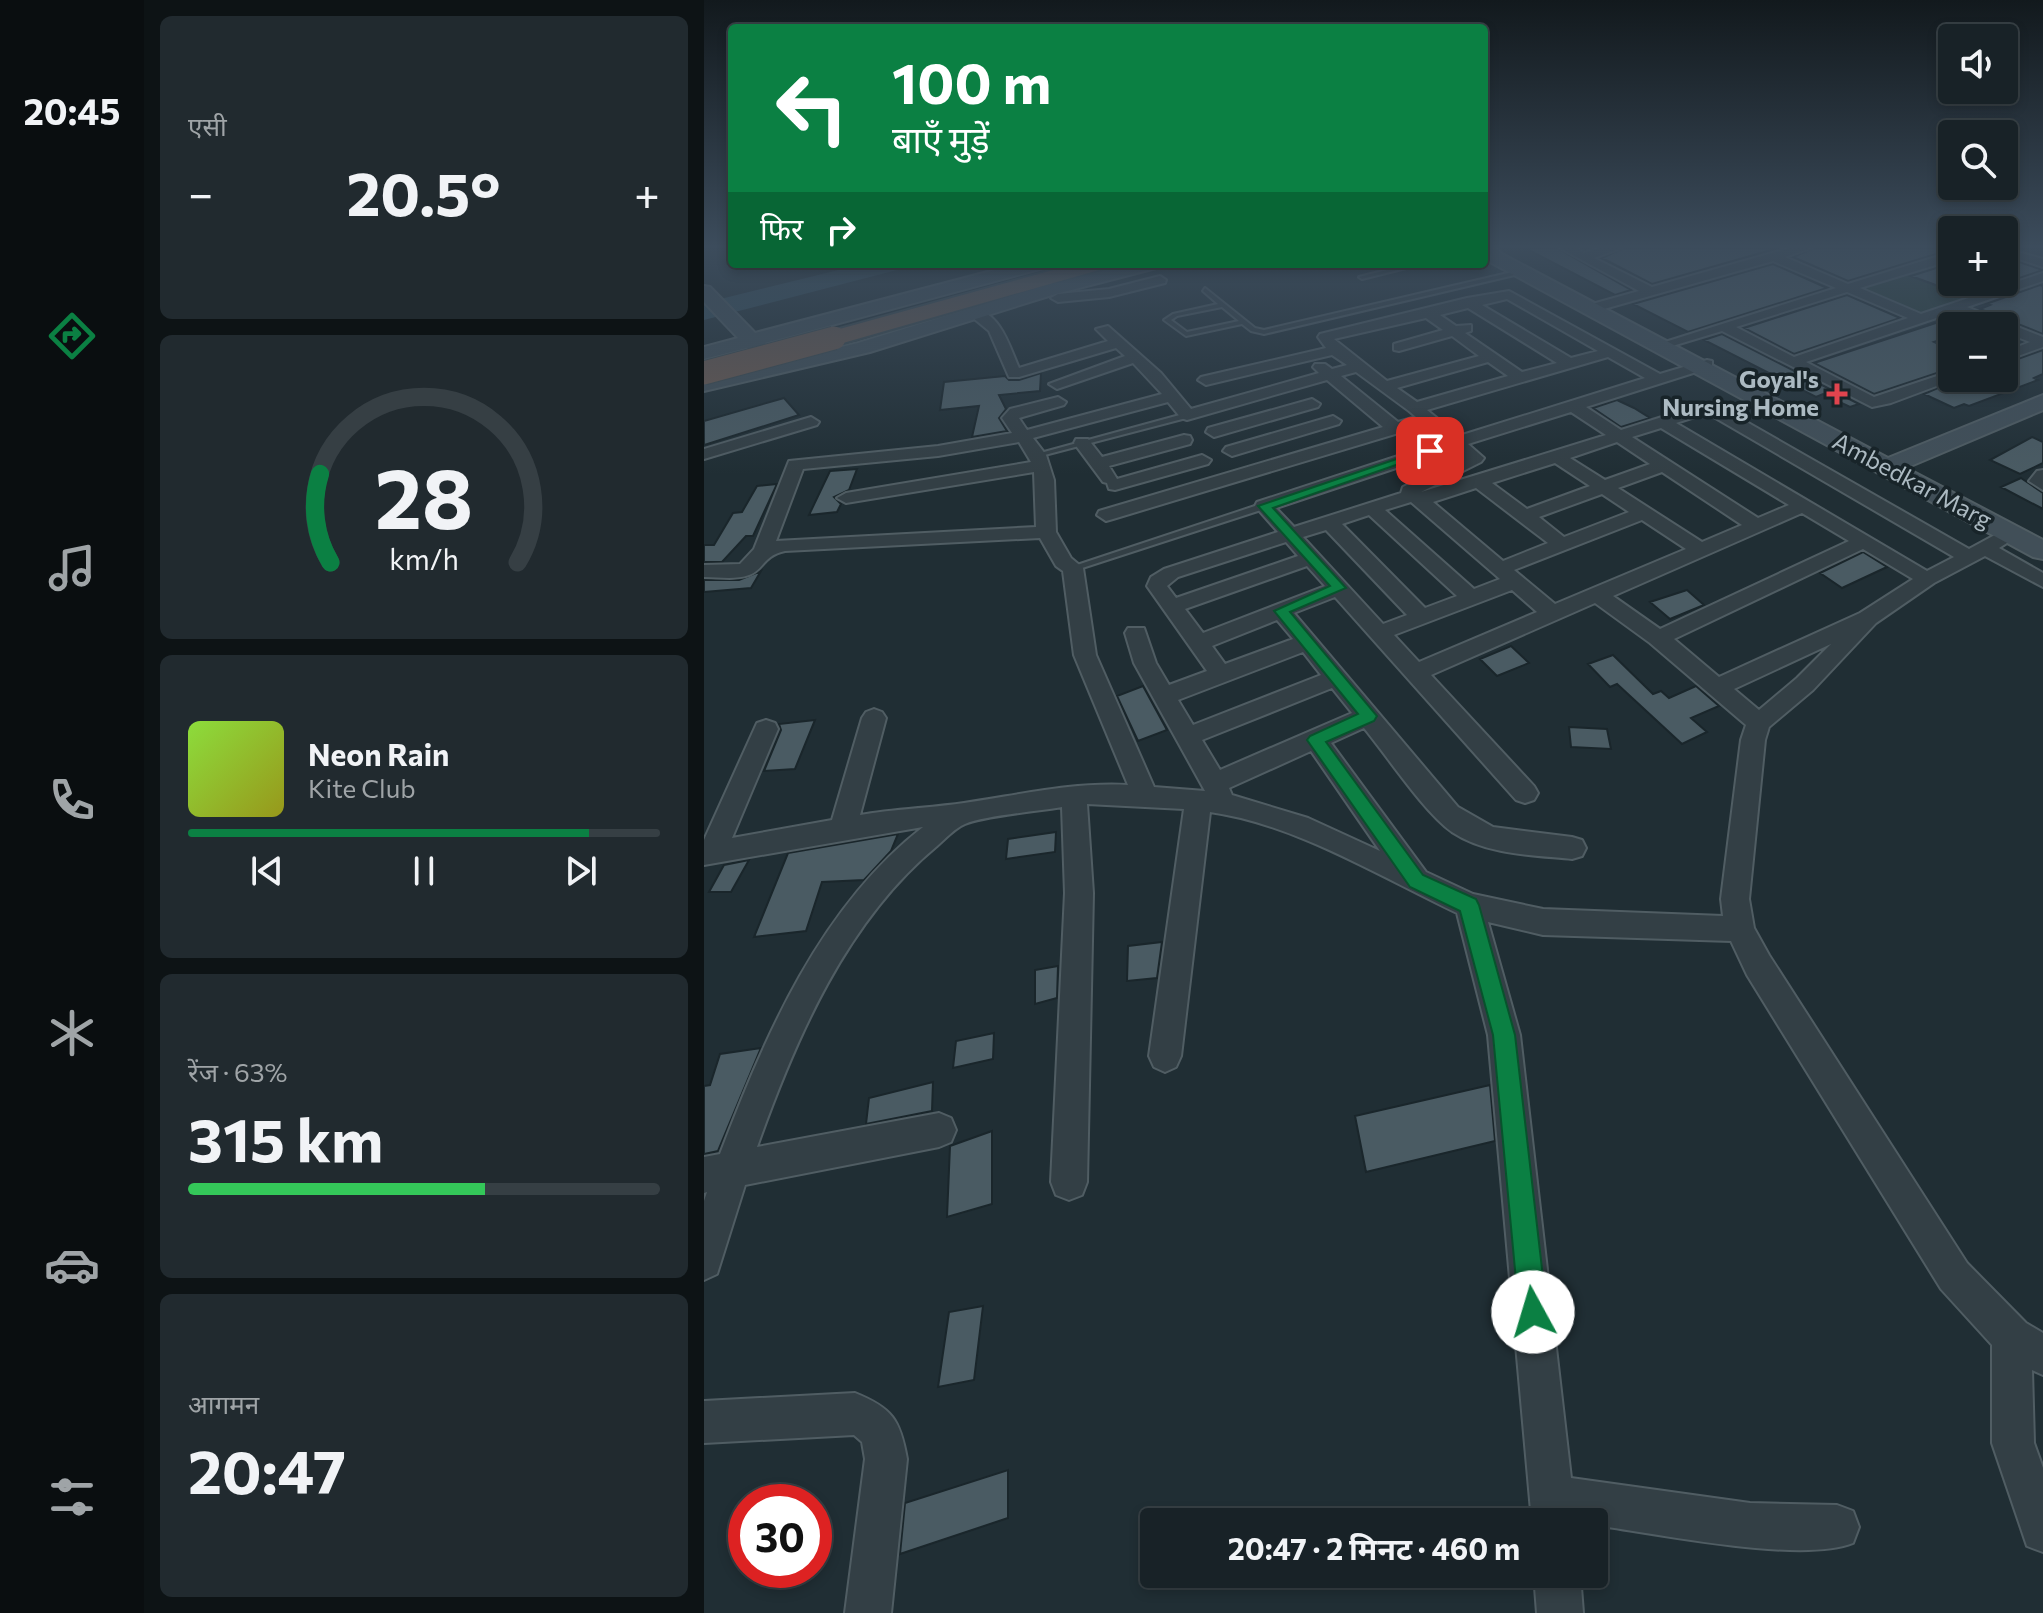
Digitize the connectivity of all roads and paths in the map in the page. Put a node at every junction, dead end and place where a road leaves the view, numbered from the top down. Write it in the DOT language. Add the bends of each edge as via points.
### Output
graph roads {
  1 [pos="734,323"];
  2 [pos="818,323"];
  3 [pos="867,323"];
  4 [pos="871,323"];
  5 [pos="946,323"];
  6 [pos="988,323"];
  7 [pos="1171,323"];
  8 [pos="1238,323"];
  9 [pos="1246,323"];
  10 [pos="1304,323"];
  11 [pos="1376,323"];
  12 [pos="1443,323"];
  13 [pos="1482,323"];
  14 [pos="1504,323"];
  15 [pos="1560,323"];
  16 [pos="1623,323"];
  17 [pos="1627,323"];
  18 [pos="1737,323"];
  19 [pos="1908,323"];
  20 [pos="1368,325"];
  21 [pos="1725,327"];
  22 [pos="704,329"];
  23 [pos="1103,329"];
  24 [pos="1454,331"];
  25 [pos="2018,332"];
  26 [pos="830,334"];
  27 [pos="752,341"];
  28 [pos="2043,342"];
  29 [pos="1118,343"];
  30 [pos="1669,343"];
  31 [pos="1335,350"];
  32 [pos="1610,352"];
  33 [pos="2018,352"];
  34 [pos="710,355"];
  35 [pos="1307,357"];
  36 [pos="1490,357"];
  37 [pos="1134,358"];
  38 [pos="1417,359"];
  39 [pos="1793,362"];
  40 [pos="1570,364"];
  41 [pos="1701,365"];
  42 [pos="775,366"];
  43 [pos="1358,367"];
  44 [pos="704,373"];
  45 [pos="741,374"];
  46 [pos="1331,376"];
  47 [pos="1520,378"];
  48 [pos="1656,378"];
  49 [pos="1938,381"];
  50 [pos="704,385"];
  51 [pos="1291,386"];
  52 [pos="1385,386"];
  53 [pos="1172,396"];
  54 [pos="2043,402"];
  55 [pos="1226,404"];
  56 [pos="1312,404"];
  57 [pos="1573,406"];
  58 [pos="1421,413"];
  59 [pos="1187,415"];
  60 [pos="1333,421"];
  61 [pos="811,422"];
  62 [pos="1662,422"];
  63 [pos="1395,428"];
  64 [pos="1214,432"];
  65 [pos="1619,435"];
  66 [pos="1022,436"];
  67 [pos="1184,440"];
  68 [pos="1356,440"];
  69 [pos="1082,443"];
  70 [pos="1456,444"];
  71 [pos="1232,451"];
  72 [pos="704,454"];
  73 [pos="1556,456"];
  74 [pos="863,459"];
  75 [pos="1038,460"];
  76 [pos="1202,460"];
  77 [pos="1098,464"];
  78 [pos="1893,464"];
  79 [pos="1663,465"];
  80 [pos="1377,467"];
  81 [pos="2043,475"];
  82 [pos="1478,481"];
  83 [pos="1115,485"];
  84 [pos="2043,485"];
  85 [pos="1603,488"];
  86 [pos="1415,495"];
  87 [pos="846,498"];
  88 [pos="1264,506"];
  89 [pos="1802,506"];
  90 [pos="1132,507"];
  91 [pos="1373,509"];
  92 [pos="1642,513"];
  93 [pos="1106,515"];
  94 [pos="1525,516"];
  95 [pos="1330,523"];
  96 [pos="1757,526"];
  97 [pos="1046,532"];
  98 [pos="2011,534"];
  99 [pos="1291,536"];
  100 [pos="2043,538"];
  101 [pos="1865,541"];
  102 [pos="826,543"];
  103 [pos="1562,544"];
  104 [pos="763,550"];
  105 [pos="1701,550"];
  106 [pos="2043,551"];
  107 [pos="1977,553"];
  108 [pos="1311,558"];
  109 [pos="1073,568"];
  110 [pos="704,571"];
  111 [pos="1509,575"];
  112 [pos="1927,579"];
  113 [pos="2043,581"];
  114 [pos="1339,588"];
  115 [pos="1598,595"];
  116 [pos="1470,597"];
  117 [pos="1174,606"];
  118 [pos="1281,611"];
  119 [pos="1553,614"];
  120 [pos="1420,616"];
  121 [pos="1868,618"];
  122 [pos="1136,633"];
  123 [pos="1380,633"];
  124 [pos="1658,638"];
  125 [pos="1307,642"];
  126 [pos="1199,643"];
  127 [pos="1417,672"];
  128 [pos="1221,675"];
  129 [pos="1336,678"];
  130 [pos="1718,687"];
  131 [pos="1164,696"];
  132 [pos="1369,716"];
  133 [pos="874,718"];
  134 [pos="1759,723"];
  135 [pos="766,729"];
  136 [pos="1186,737"];
  137 [pos="1316,740"];
  138 [pos="1525,793"];
  139 [pos="1074,795"];
  140 [pos="1211,795"];
  141 [pos="1146,797"];
  142 [pos="959,814"];
  143 [pos="843,828"];
  144 [pos="1572,848"];
  145 [pos="708,853"];
  146 [pos="1416,881"];
  147 [pos="1469,905"];
  148 [pos="1740,929"];
  149 [pos="1165,1056"];
  150 [pos="939,1130"];
  151 [pos="717,1174"];
  152 [pos="1069,1182"];
  153 [pos="704,1261"];
  154 [pos="2028,1346"];
  155 [pos="704,1422"];
  156 [pos="1553,1508"];
  157 [pos="1608,1514"];
  158 [pos="1837,1527"];
  159 [pos="2043,1530"];
  160 [pos="868,1613"];
  1 -- 27 [label="street"];
  2 -- 27 [label="street"];
  3 -- 26 [label="highway"];
  4 -- 26 [label="highway"];
  5 -- 42 [label="street"];
  6 -- 29 [label="street" via="1014,374"];
  7 -- 8 [label="lane" via="1186,334"];
  9 -- 10 [label="lane" via="1259,332"];
  11 -- 20 [label="street"];
  12 -- 24 [label="street"];
  13 -- 24 [label="street"];
  14 -- 40 [label="street"];
  15 -- 32 [label="street"];
  16 -- 41 [label="street, Ambedkar Marg"];
  17 -- 30 [label="street, Ambedkar Marg"];
  18 -- 21 [label="street"];
  19 -- 39 [label="street"];
  20 -- 31 [label="street" via="1325,337"];
  20 -- 38 [label="street"];
  21 -- 30 [label="street"];
  21 -- 39 [label="street"];
  22 -- 34 [label="street"];
  23 -- 29 [label="street"];
  24 -- 36 [label="street"];
  24 -- 38 [label="street"];
  25 -- 28 [label="street"];
  26 -- 34 [label="highway"];
  26 -- 44 [label="highway, bridge"];
  27 -- 34 [label="street"];
  27 -- 42 [label="street"];
  28 -- 33 [label="street"];
  29 -- 37 [label="street"];
  30 -- 41 [label="street, Ambedkar Marg"];
  31 -- 35 [label="street"];
  31 -- 43 [label="street"];
  32 -- 40 [label="street"];
  32 -- 48 [label="street"];
  34 -- 45 [label="street"];
  35 -- 46 [label="street"];
  35 -- 55 [label="street" via="1202,373"];
  36 -- 38 [label="street"];
  36 -- 47 [label="street"];
  37 -- 53 [label="street"];
  37 -- 66 [label="street" via="1013,413 1010,418"];
  38 -- 52 [label="street"];
  39 -- 49 [label="street" via="1872,402"];
  40 -- 47 [label="street"];
  41 -- 48 [label="street"];
  41 -- 78 [label="street, Ambedkar Marg"];
  42 -- 45 [label="street"];
  43 -- 46 [label="street"];
  43 -- 52 [label="street"];
  45 -- 50 [label="street"];
  46 -- 51 [label="street"];
  46 -- 63 [label="street"];
  47 -- 58 [label="street"];
  48 -- 57 [label="street"];
  51 -- 55 [label="street"];
  51 -- 56 [label="street"];
  52 -- 58 [label="street"];
  53 -- 59 [label="street"];
  53 -- 66 [label="street"];
  54 -- 78 [label="street"];
  55 -- 59 [label="street"];
  56 -- 60 [label="street"];
  56 -- 64 [label="street"];
  57 -- 65 [label="street"];
  57 -- 70 [label="street"];
  58 -- 63 [label="street"];
  58 -- 70 [label="street"];
  59 -- 69 [label="lane"];
  60 -- 68 [label="street"];
  60 -- 71 [label="street"];
  61 -- 72 [label="street"];
  62 -- 65 [label="street"];
  62 -- 89 [label="street"];
  62 -- 107 [label="street" via="1714,409"];
  63 -- 68 [label="street"];
  65 -- 73 [label="street"];
  65 -- 79 [label="street"];
  66 -- 74 [label="street"];
  66 -- 75 [label="street"];
  67 -- 77 [label="street"];
  68 -- 90 [label="street"];
  69 -- 75 [label="lane"];
  69 -- 77 [label="street"];
  70 -- 80 [label="street"];
  70 -- 86 [label="street" via="1475,458"];
  73 -- 82 [label="street"];
  73 -- 85 [label="street"];
  74 -- 87 [label="street"];
  74 -- 104 [label="street" via="795,465"];
  75 -- 87 [label="street"];
  75 -- 97 [label="street" via="1045,480"];
  76 -- 83 [label="street"];
  77 -- 83 [label="street"];
  78 -- 98 [label="street, Ambedkar Marg"];
  78 -- 100 [label="street, Ambedkar Marg"];
  79 -- 85 [label="street"];
  79 -- 96 [label="street"];
  80 -- 86 [label="street"];
  80 -- 88 [label="street"];
  81 -- 84 [label="street" via="2038,481"];
  82 -- 86 [label="street"];
  82 -- 94 [label="street"];
  83 -- 90 [label="street"];
  85 -- 92 [label="street"];
  85 -- 94 [label="street"];
  86 -- 91 [label="street"];
  86 -- 111 [label="street"];
  87 -- 102 [label="street"];
  88 -- 99 [label="street"];
  88 -- 109 [label="lane"];
  89 -- 96 [label="street"];
  89 -- 101 [label="street"];
  90 -- 93 [label="street"];
  91 -- 95 [label="street"];
  91 -- 116 [label="street"];
  92 -- 103 [label="street"];
  92 -- 105 [label="street"];
  94 -- 103 [label="street"];
  95 -- 99 [label="street"];
  95 -- 120 [label="street"];
  96 -- 105 [label="street"];
  97 -- 102 [label="street"];
  97 -- 109 [label="street" via="1063,562"];
  98 -- 106 [label="street, Ambedkar Marg"];
  98 -- 107 [label="street"];
  99 -- 108 [label="street"];
  99 -- 117 [label="street" via="1162,577 1157,586"];
  101 -- 112 [label="street"];
  101 -- 124 [label="street"];
  102 -- 104 [label="street"];
  103 -- 111 [label="street"];
  104 -- 110 [label="street" via="746,570"];
  105 -- 115 [label="street"];
  107 -- 112 [label="street"];
  107 -- 113 [label="street"];
  108 -- 114 [label="street"];
  108 -- 117 [label="street"];
  109 -- 141 [label="street" via="1085,655"];
  111 -- 116 [label="street"];
  111 -- 119 [label="street"];
  112 -- 121 [label="street"];
  114 -- 118 [label="street"];
  114 -- 123 [label="street"];
  115 -- 119 [label="street"];
  115 -- 124 [label="street"];
  116 -- 120 [label="street"];
  117 -- 126 [label="street"];
  118 -- 125 [label="street"];
  118 -- 126 [label="street"];
  119 -- 127 [label="street"];
  120 -- 123 [label="street"];
  121 -- 130 [label="street"];
  121 -- 134 [label="street"];
  122 -- 131 [label="street"];
  123 -- 127 [label="street"];
  124 -- 130 [label="street"];
  125 -- 128 [label="street"];
  125 -- 129 [label="street"];
  126 -- 128 [label="street"];
  127 -- 138 [label="street"];
  128 -- 131 [label="street"];
  129 -- 132 [label="street"];
  129 -- 136 [label="street"];
  130 -- 134 [label="street"];
  131 -- 136 [label="street"];
  132 -- 137 [label="street"];
  132 -- 144 [label="street" via="1465,829 1483,837"];
  133 -- 143 [label="street"];
  134 -- 148 [label="street" via="1735,899"];
  135 -- 145 [label="street"];
  136 -- 140 [label="street"];
  137 -- 140 [label="street"];
  137 -- 146 [label="street"];
  139 -- 141 [label="street"];
  139 -- 142 [label="street"];
  139 -- 152 [label="street" via="1078,971"];
  140 -- 141 [label="street"];
  140 -- 146 [label="street" via="1299,826"];
  140 -- 149 [label="street"];
  142 -- 143 [label="street"];
  142 -- 151 [label="street" via="894,869 867,902 805,995"];
  143 -- 145 [label="street"];
  146 -- 147 [label="street"];
  147 -- 148 [label="street" via="1543,922"];
  147 -- 156 [label="street" via="1504,1035"];
  148 -- 154 [label="street" via="1954,1276"];
  150 -- 151 [label="street"];
  151 -- 153 [label="street"];
  154 -- 159 [label="street" via="2013,1443"];
  155 -- 160 [label="street" via="855,1414 872,1420 882,1436 886,1459"];
  157 -- 158 [label="street"];
}
